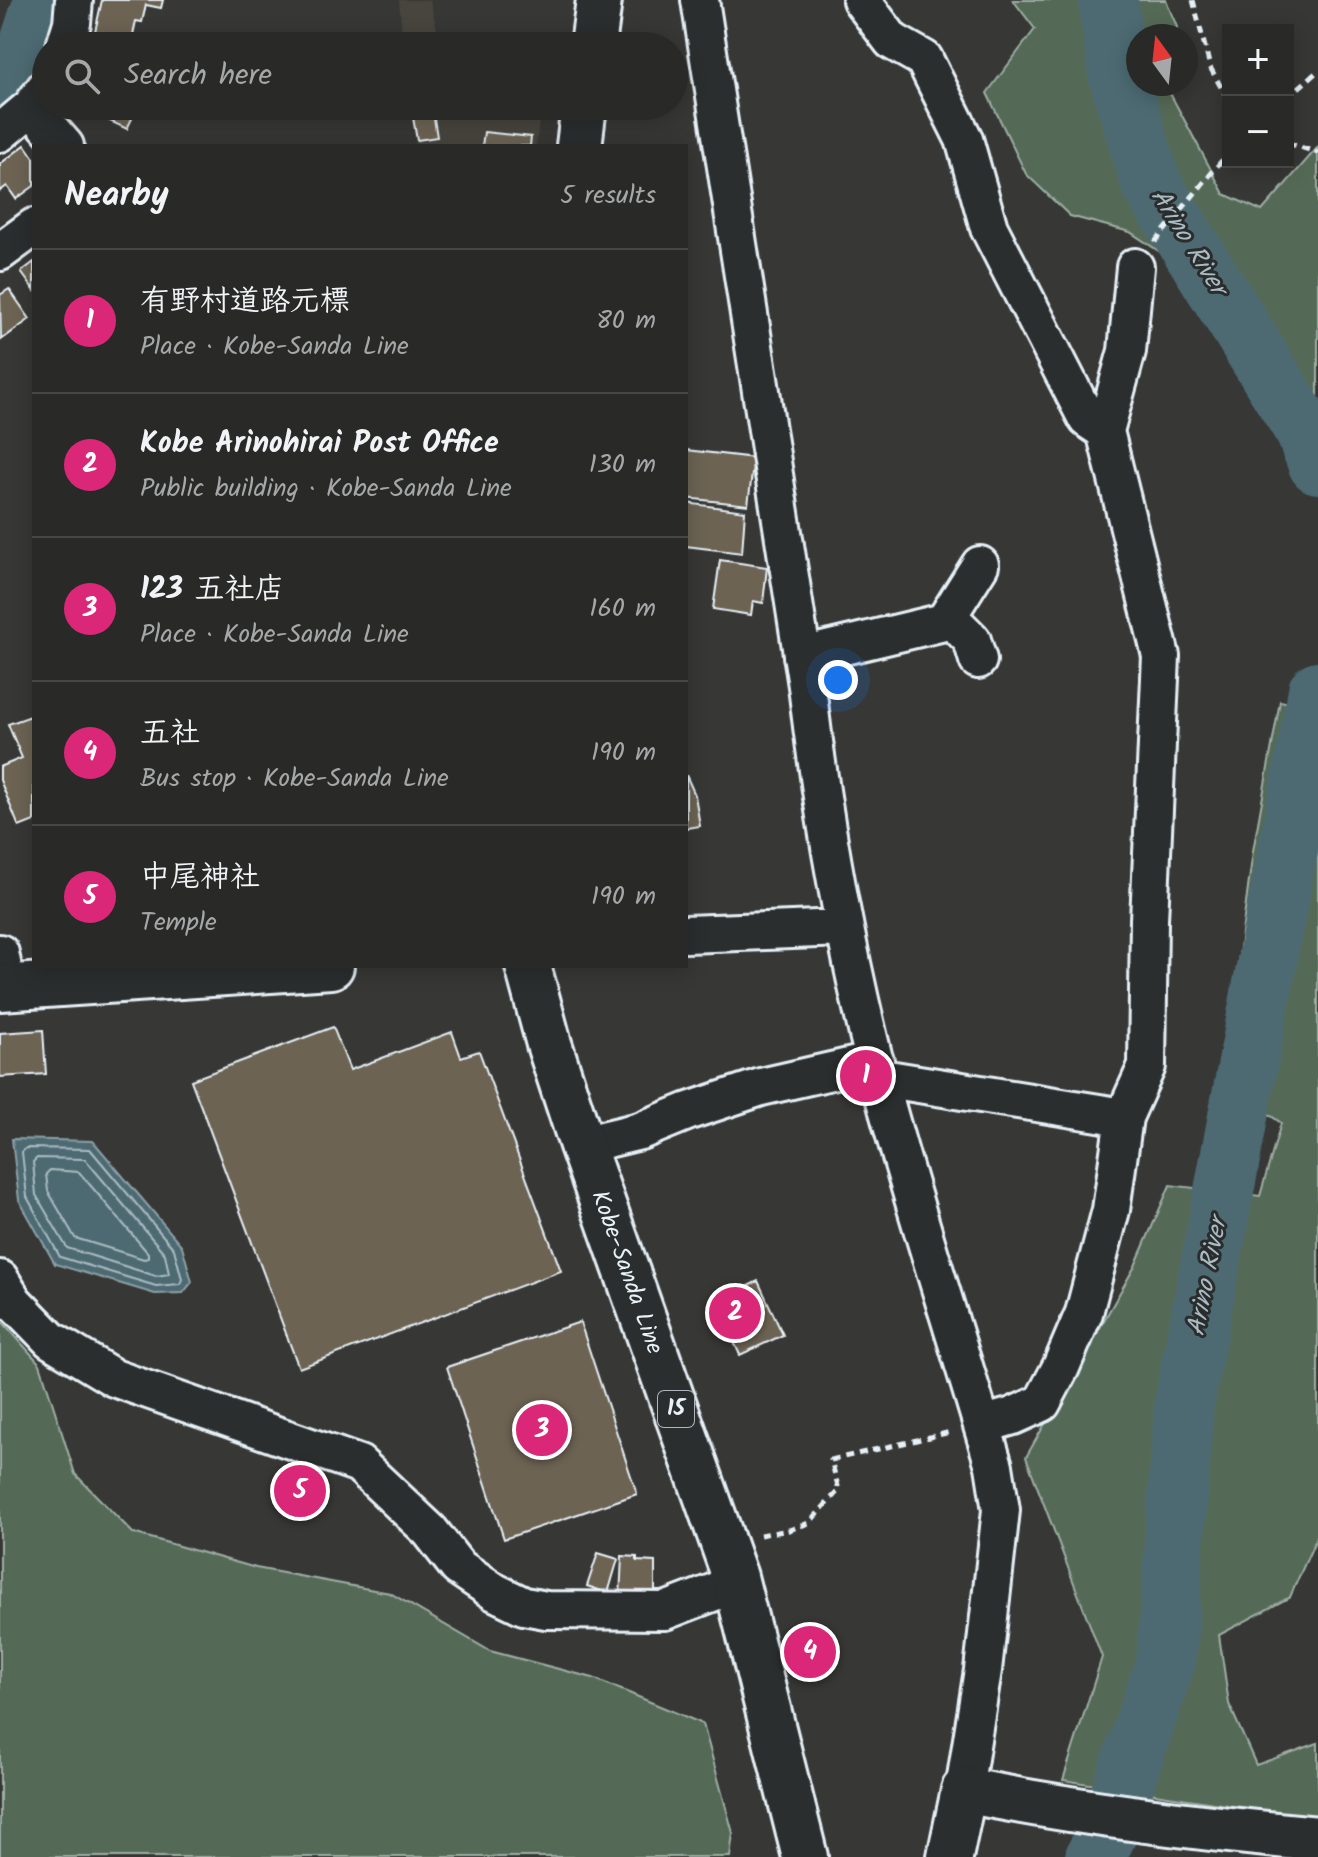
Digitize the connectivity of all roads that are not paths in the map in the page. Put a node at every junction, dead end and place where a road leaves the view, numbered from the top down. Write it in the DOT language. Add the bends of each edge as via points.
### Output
graph roads {
  1 [pos="74,0"];
  2 [pos="599,0"];
  3 [pos="700,0"];
  4 [pos="861,0"];
  5 [pos="69,32"];
  6 [pos="595,32"];
  7 [pos="32,103"];
  8 [pos="51,120"];
  9 [pos="582,120"];
  10 [pos="0,133"];
  11 [pos="64,144"];
  12 [pos="579,144"];
  13 [pos="32,228"];
  14 [pos="0,252"];
  15 [pos="1135,267"];
  16 [pos="1105,431"];
  17 [pos="980,565"];
  18 [pos="948,616"];
  19 [pos="802,656"];
  20 [pos="978,660"];
  21 [pos="844,928"];
  22 [pos="688,934"];
  23 [pos="265,968"];
  24 [pos="529,968"];
  25 [pos="2,976"];
  26 [pos="878,1072"];
  27 [pos="1124,1117"];
  28 [pos="582,1145"];
  29 [pos="0,1279"];
  30 [pos="982,1425"];
  31 [pos="729,1559"];
  32 [pos="964,1790"];
  33 [pos="1318,1839"];
  34 [pos="805,1857"];
  35 [pos="950,1857"];
  1 -- 5 [label="street"];
  2 -- 6 [label="main road"];
  3 -- 19 [label="street"];
  4 -- 16 [label="street" via="892,41 924,59 964,139 989,228 1087,419"];
  7 -- 10 [label="street"];
  8 -- 11 [label="street"];
  9 -- 12 [label="main road"];
  13 -- 14 [label="street"];
  15 -- 16 [label="street" via="1127,351"];
  16 -- 27 [label="street" via="1161,656 1147,1066"];
  17 -- 18 [label="street"];
  18 -- 19 [label="street" via="944,622"];
  18 -- 20 [label="street" via="972,640"];
  19 -- 21 [label="street"];
  21 -- 22 [label="street"];
  21 -- 26 [label="street"];
  23 -- 25 [label="main road"];
  24 -- 28 [label="main road, Kobe-Sanda Line / 15"];
  26 -- 27 [label="street" via="894,1080"];
  26 -- 28 [label="street" via="761,1087 640,1131"];
  26 -- 30 [label="street"];
  27 -- 30 [label="street" via="1111,1210 1084,1313 1061,1367 1042,1403"];
  28 -- 31 [label="main road, Kobe-Sanda Line / 15"];
  29 -- 31 [label="street" via="14,1302 51,1340 114,1378 359,1464 430,1531 458,1567 524,1606 665,1611 717,1591"];
  30 -- 32 [label="street" via="1001,1510"];
  31 -- 34 [label="main road, Kobe-Sanda Line / 15"];
  32 -- 33 [label="main road" via="1058,1809"];
  32 -- 35 [label="main road"];
}
